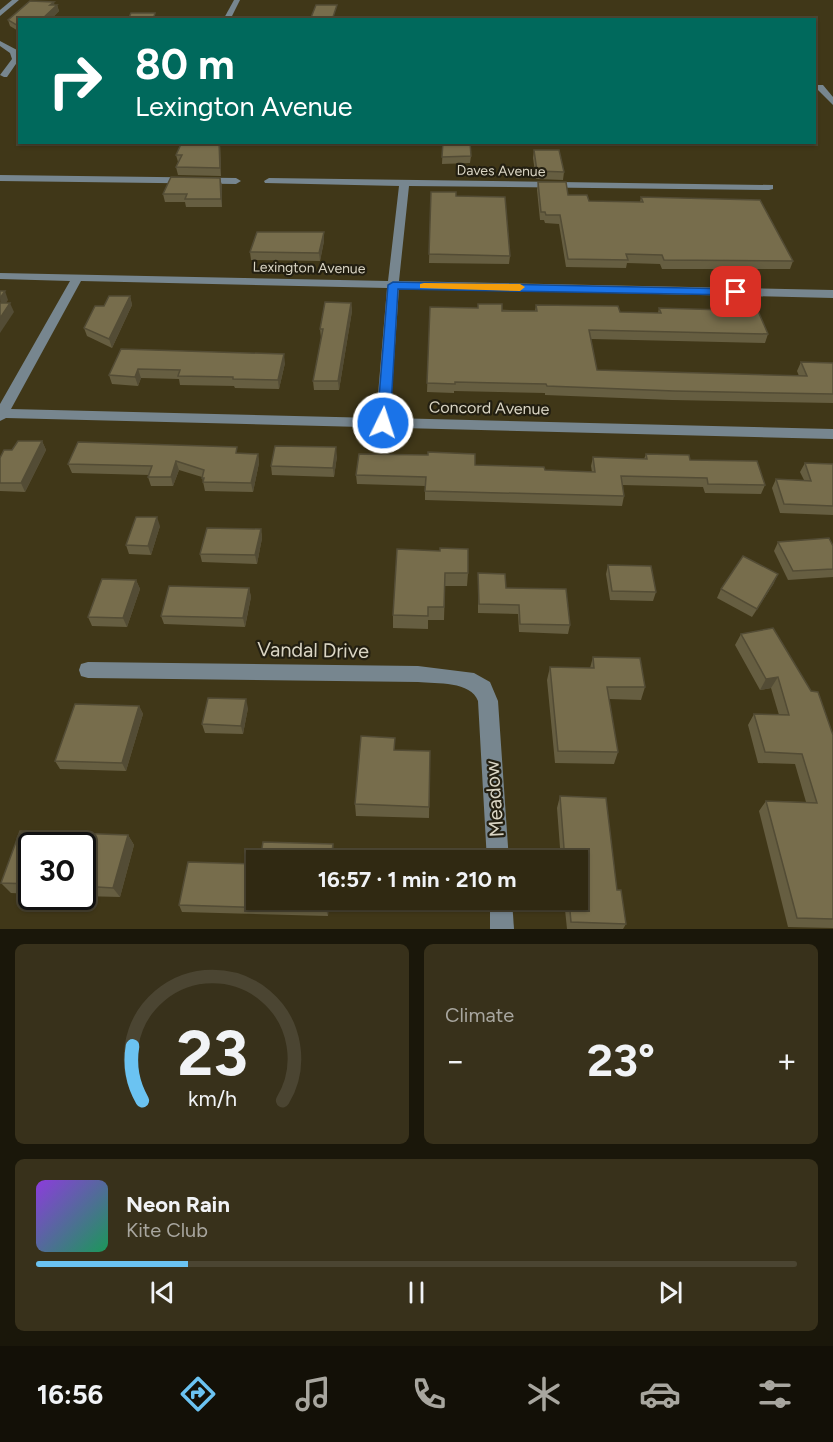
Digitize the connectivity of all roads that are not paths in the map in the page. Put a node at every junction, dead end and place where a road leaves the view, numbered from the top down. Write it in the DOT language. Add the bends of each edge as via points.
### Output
graph roads {
  1 [pos="16,0"];
  2 [pos="237,0"];
  3 [pos="0,14"];
  4 [pos="227,18"];
  5 [pos="0,43"];
  6 [pos="2,75"];
  7 [pos="18,76"];
  8 [pos="818,87"];
  9 [pos="833,87"];
  10 [pos="833,102"];
  11 [pos="0,178"];
  12 [pos="236,182"];
  13 [pos="269,182"];
  14 [pos="404,184"];
  15 [pos="769,187"];
  16 [pos="0,276"];
  17 [pos="78,277"];
  18 [pos="393,285"];
  19 [pos="833,294"];
  20 [pos="1,414"];
  21 [pos="383,423"];
  22 [pos="833,434"];
  23 [pos="88,670"];
  24 [pos="490,738"];
  25 [pos="497,850"];
  26 [pos="501,910"];
  27 [pos="502,929"];
  1 -- 3 [label="street"];
  2 -- 4 [label="street"];
  5 -- 6 [label="street" via="14,52 16,58"];
  6 -- 7 [label="street"];
  8 -- 9 [label="street"];
  8 -- 10 [label="street"];
  11 -- 12 [label="street"];
  13 -- 14 [label="street, Daves Avenue"];
  14 -- 15 [label="street, Daves Avenue"];
  14 -- 18 [label="street"];
  16 -- 17 [label="street, Lexington Avenue"];
  17 -- 18 [label="street, Lexington Avenue"];
  17 -- 20 [label="street"];
  18 -- 19 [label="street, Lexington Avenue"];
  18 -- 21 [label="street"];
  20 -- 21 [label="street, Concord Avenue"];
  21 -- 22 [label="street, Concord Avenue"];
  23 -- 24 [label="street, Vandal Drive" via="406,674 467,679 483,688 488,701"];
  24 -- 25 [label="street, Meadow"];
  26 -- 27 [label="street"];
}
